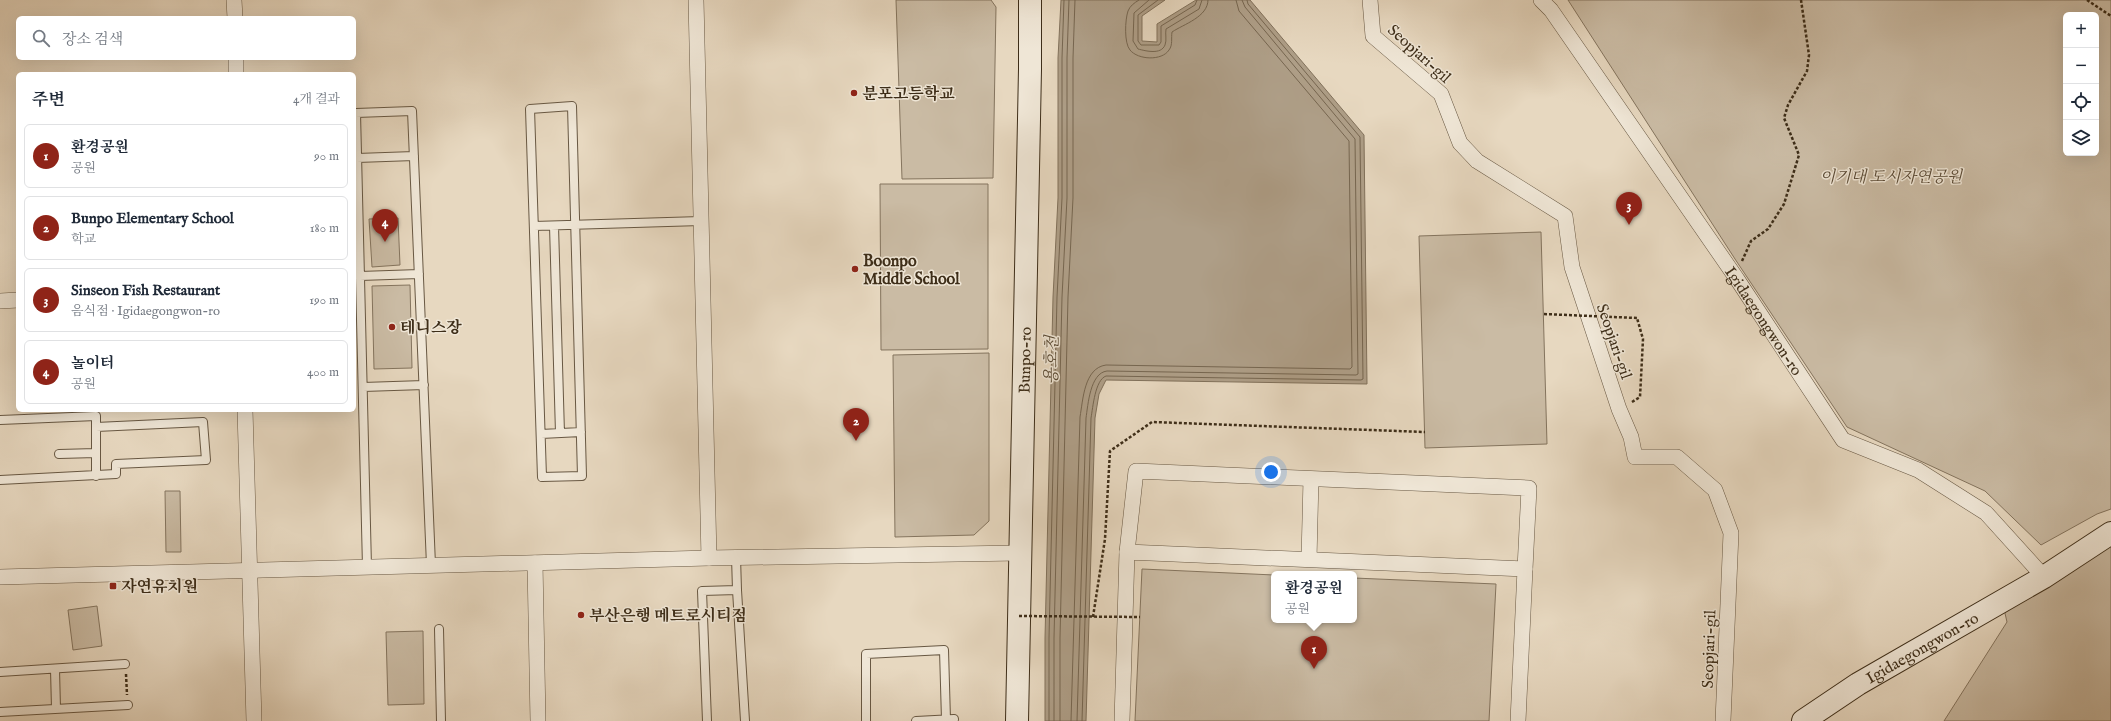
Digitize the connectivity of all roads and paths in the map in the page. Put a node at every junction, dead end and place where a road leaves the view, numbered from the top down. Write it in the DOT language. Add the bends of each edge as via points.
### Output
graph roads {
  1 [pos="234,0"];
  2 [pos="696,0"];
  3 [pos="1030,0"];
  4 [pos="1370,0"];
  5 [pos="1541,0"];
  6 [pos="1801,0"];
  7 [pos="2087,0"];
  8 [pos="235,16"];
  9 [pos="2111,16"];
  10 [pos="236,60"];
  11 [pos="236,72"];
  12 [pos="414,156"];
  13 [pos="357,158"];
  14 [pos="701,221"];
  15 [pos="575,225"];
  16 [pos="534,226"];
  17 [pos="554,226"];
  18 [pos="419,274"];
  19 [pos="360,276"];
  20 [pos="1737,279"];
  21 [pos="16,300"];
  22 [pos="0,301"];
  23 [pos="1544,314"];
  24 [pos="424,384"];
  25 [pos="363,387"];
  26 [pos="1619,409"];
  27 [pos="245,412"];
  28 [pos="0,420"];
  29 [pos="96,427"];
  30 [pos="581,432"];
  31 [pos="560,433"];
  32 [pos="540,434"];
  33 [pos="96,453"];
  34 [pos="59,454"];
  35 [pos="96,476"];
  36 [pos="1311,479"];
  37 [pos="0,480"];
  38 [pos="2111,533"];
  39 [pos="1019,552"];
  40 [pos="1127,552"];
  41 [pos="736,557"];
  42 [pos="709,558"];
  43 [pos="1309,559"];
  44 [pos="535,562"];
  45 [pos="431,565"];
  46 [pos="367,567"];
  47 [pos="1525,569"];
  48 [pos="250,570"];
  49 [pos="0,577"];
  50 [pos="2044,577"];
  51 [pos="737,590"];
  52 [pos="1018,616"];
  53 [pos="1140,617"];
  54 [pos="439,629"];
  55 [pos="125,664"];
  56 [pos="56,669"];
  57 [pos="0,672"];
  58 [pos="128,705"];
  59 [pos="56,709"];
  60 [pos="0,712"];
  61 [pos="254,721"];
  62 [pos="441,721"];
  63 [pos="538,721"];
  64 [pos="707,721"];
  65 [pos="745,721"];
  66 [pos="866,721"];
  67 [pos="916,721"];
  68 [pos="1017,721"];
  69 [pos="1122,721"];
  70 [pos="1518,721"];
  71 [pos="1724,721"];
  72 [pos="1803,721"];
  1 -- 8 [label="street"];
  2 -- 14 [label="street"];
  3 -- 39 [label="main road, Bunpo-ro"];
  4 -- 26 [label="street, Seopjari-gil" via="1373,36 1441,94 1460,143 1477,161 1565,216 1572,267"];
  5 -- 20 [label="street, Igidaegongwon-ro" via="1552,10"];
  6 -- 20 [label="path" via="1809,55 1807,70 1788,105 1784,118 1799,155 1784,204 1768,229 1751,241 1744,253"];
  7 -- 9 [label="path"];
  10 -- 11 [label="street"];
  12 -- 13 [label="lane"];
  12 -- 13 [label="lane" via="412,111 405,111 356,113"];
  12 -- 18 [label="lane"];
  13 -- 19 [label="lane"];
  14 -- 15 [label="lane"];
  14 -- 42 [label="street"];
  15 -- 16 [label="lane" via="572,106 530,109"];
  15 -- 17 [label="lane"];
  15 -- 30 [label="lane"];
  16 -- 17 [label="lane"];
  16 -- 32 [label="lane"];
  17 -- 31 [label="lane"];
  18 -- 19 [label="lane"];
  18 -- 24 [label="lane"];
  19 -- 25 [label="lane"];
  20 -- 50 [label="street, Igidaegongwon-ro" via="1843,440 1918,470 1986,513"];
  21 -- 22 [label="street"];
  23 -- 26 [label="path, bridge" via="1637,318 1643,339 1640,397"];
  24 -- 25 [label="lane"];
  24 -- 45 [label="lane"];
  25 -- 46 [label="lane"];
  26 -- 71 [label="street, Seopjari-gil" via="1632,437 1636,457 1677,457 1715,490 1731,533"];
  27 -- 48 [label="street"];
  28 -- 29 [label="lane" via="96,416"];
  29 -- 33 [label="lane"];
  29 -- 35 [label="lane" via="204,422 206,460 116,464 116,474"];
  30 -- 31 [label="lane"];
  30 -- 32 [label="lane" via="582,476 542,477"];
  31 -- 32 [label="lane"];
  33 -- 34 [label="lane"];
  33 -- 35 [label="lane"];
  35 -- 37 [label="lane"];
  36 -- 40 [label="street" via="1136,471"];
  36 -- 43 [label="street"];
  36 -- 47 [label="street" via="1528,488"];
  38 -- 50 [label="main road, Igidaegongwon-ro"];
  39 -- 41 [label="street"];
  39 -- 52 [label="main road, Bunpo-ro"];
  40 -- 43 [label="street"];
  40 -- 69 [label="street"];
  41 -- 42 [label="street"];
  41 -- 51 [label="lane"];
  42 -- 44 [label="street"];
  43 -- 47 [label="street"];
  44 -- 45 [label="street"];
  44 -- 63 [label="street"];
  45 -- 46 [label="street"];
  46 -- 48 [label="street"];
  47 -- 70 [label="street"];
  48 -- 49 [label="street"];
  48 -- 61 [label="street"];
  50 -- 72 [label="main road, Igidaegongwon-ro" via="1858,684"];
  51 -- 64 [label="lane" via="702,591"];
  51 -- 65 [label="lane"];
  52 -- 53 [label="path, bridge"];
  52 -- 68 [label="main road, Bunpo-ro"];
  54 -- 62 [label="lane"];
  55 -- 56 [label="lane"];
  55 -- 58 [label="path"];
  56 -- 57 [label="lane"];
  56 -- 59 [label="lane"];
  58 -- 59 [label="lane"];
  59 -- 60 [label="lane"];
  66 -- 67 [label="lane" via="866,654 944,650 950,720"];
}
